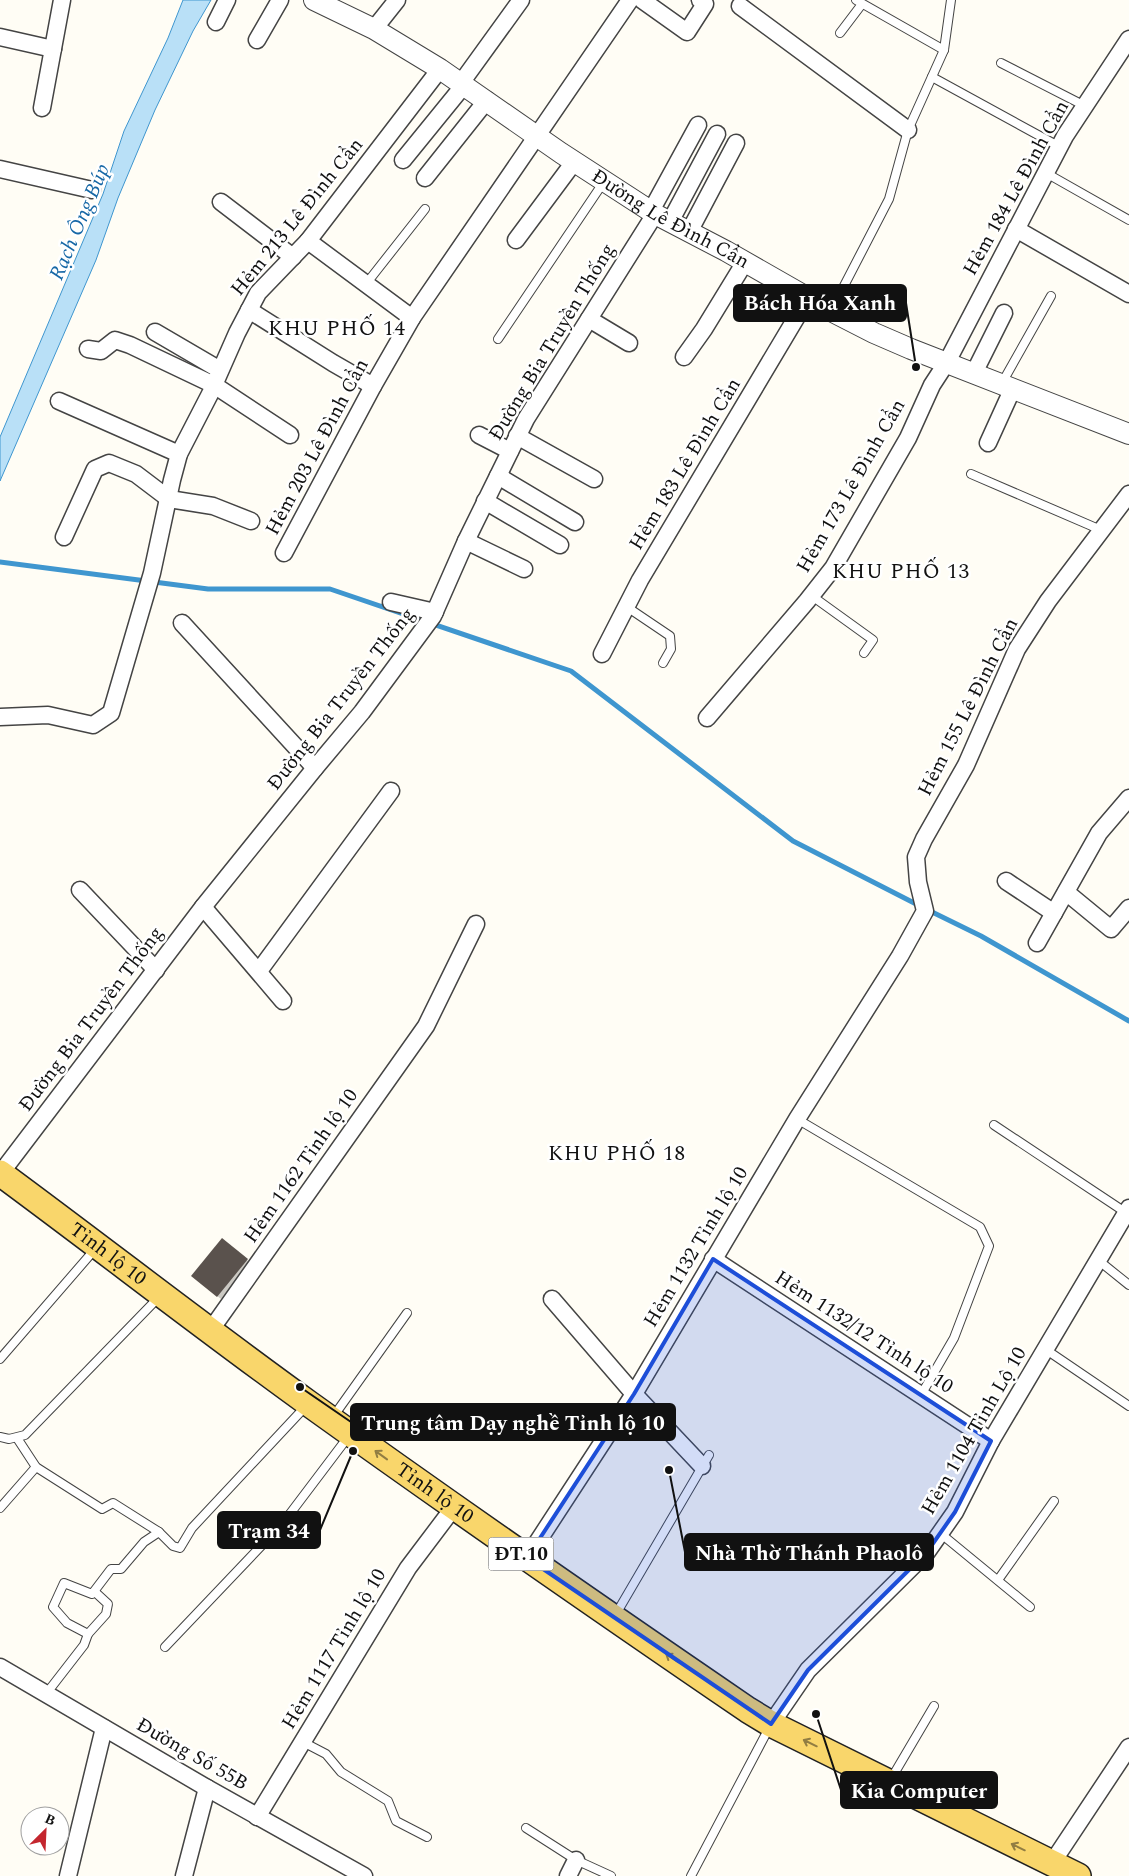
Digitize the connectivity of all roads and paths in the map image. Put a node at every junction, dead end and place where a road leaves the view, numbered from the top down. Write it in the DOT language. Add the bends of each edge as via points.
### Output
graph roads {
  1 [pos="62,0"];
  2 [pos="227,0"];
  3 [pos="280,0"];
  4 [pos="314,0"];
  5 [pos="397,0"];
  6 [pos="521,0"];
  7 [pos="630,0"];
  8 [pos="642,0"];
  9 [pos="951,0"];
  10 [pos="704,1"];
  11 [pos="859,2"];
  12 [pos="740,6"];
  13 [pos="216,22"];
  14 [pos="374,29"];
  15 [pos="840,33"];
  16 [pos="0,37"];
  17 [pos="1129,39"];
  18 [pos="257,40"];
  19 [pos="53,48"];
  20 [pos="944,50"];
  21 [pos="1001,62"];
  22 [pos="440,69"];
  23 [pos="932,76"];
  24 [pos="462,84"];
  25 [pos="486,100"];
  26 [pos="1085,106"];
  27 [pos="42,108"];
  28 [pos="698,125"];
  29 [pos="908,130"];
  30 [pos="717,134"];
  31 [pos="536,135"];
  32 [pos="736,144"];
  33 [pos="1060,147"];
  34 [pos="403,160"];
  35 [pos="574,162"];
  36 [pos="0,169"];
  37 [pos="1046,173"];
  38 [pos="425,178"];
  39 [pos="604,181"];
  40 [pos="92,190"];
  41 [pos="221,202"];
  42 [pos="425,209"];
  43 [pos="659,216"];
  44 [pos="1129,220"];
  45 [pos="1016,229"];
  46 [pos="689,232"];
  47 [pos="516,240"];
  48 [pos="308,241"];
  49 [pos="293,257"];
  50 [pos="744,262"];
  51 [pos="366,284"];
  52 [pos="1129,294"];
  53 [pos="1051,296"];
  54 [pos="808,298"];
  55 [pos="249,310"];
  56 [pos="831,311"];
  57 [pos="1004,313"];
  58 [pos="412,318"];
  59 [pos="589,319"];
  60 [pos="155,332"];
  61 [pos="498,339"];
  62 [pos="629,343"];
  63 [pos="88,349"];
  64 [pos="684,357"];
  65 [pos="947,362"];
  66 [pos="974,373"];
  67 [pos="217,377"];
  68 [pos="373,386"];
  69 [pos="1007,386"];
  70 [pos="59,401"];
  71 [pos="1129,434"];
  72 [pos="290,435"];
  73 [pos="479,435"];
  74 [pos="517,436"];
  75 [pos="988,443"];
  76 [pos="510,451"];
  77 [pos="180,454"];
  78 [pos="971,474"];
  79 [pos="498,476"];
  80 [pos="594,479"];
  81 [pos="1129,494"];
  82 [pos="169,499"];
  83 [pos="485,501"];
  84 [pos="251,521"];
  85 [pos="576,522"];
  86 [pos="1101,530"];
  87 [pos="64,537"];
  88 [pos="466,541"];
  89 [pos="560,545"];
  90 [pos="284,553"];
  91 [pos="524,569"];
  92 [pos="812,596"];
  93 [pos="391,602"];
  94 [pos="627,606"];
  95 [pos="434,614"];
  96 [pos="182,623"];
  97 [pos="864,653"];
  98 [pos="602,654"];
  99 [pos="663,663"];
  100 [pos="0,717"];
  101 [pos="707,718"];
  102 [pos="315,768"];
  103 [pos="391,791"];
  104 [pos="1129,798"];
  105 [pos="1006,881"];
  106 [pos="80,890"];
  107 [pos="1066,892"];
  108 [pos="203,907"];
  109 [pos="1129,908"];
  110 [pos="1054,913"];
  111 [pos="476,924"];
  112 [pos="1037,943"];
  113 [pos="900,956"];
  114 [pos="156,970"];
  115 [pos="259,971"];
  116 [pos="284,1001"];
  117 [pos="797,1120"];
  118 [pos="994,1125"];
  119 [pos="0,1173"];
  120 [pos="1127,1210"];
  121 [pos="98,1246"];
  122 [pos="713,1259"];
  123 [pos="1098,1260"];
  124 [pos="1129,1285"];
  125 [pos="161,1294"];
  126 [pos="552,1299"];
  127 [pos="407,1313"];
  128 [pos="210,1331"];
  129 [pos="1045,1349"];
  130 [pos="0,1359"];
  131 [pos="634,1394"];
  132 [pos="921,1395"];
  133 [pos="309,1403"];
  134 [pos="1129,1406"];
  135 [pos="341,1426"];
  136 [pos="0,1437"];
  137 [pos="17,1438"];
  138 [pos="991,1440"];
  139 [pos="705,1460"];
  140 [pos="36,1467"];
  141 [pos="1054,1502"];
  142 [pos="454,1507"];
  143 [pos="0,1508"];
  144 [pos="159,1532"];
  145 [pos="940,1533"];
  146 [pos="527,1558"];
  147 [pos="998,1580"];
  148 [pos="95,1592"];
  149 [pos="1030,1607"];
  150 [pos="613,1618"];
  151 [pos="88,1634"];
  152 [pos="165,1647"];
  153 [pos="0,1667"];
  154 [pos="46,1694"];
  155 [pos="934,1706"];
  156 [pos="772,1724"];
  157 [pos="104,1728"];
  158 [pos="304,1742"];
  159 [pos="1129,1747"];
  160 [pos="889,1782"];
  161 [pos="207,1788"];
  162 [pos="257,1817"];
  163 [pos="526,1828"];
  164 [pos="427,1837"];
  165 [pos="576,1860"];
  166 [pos="1052,1864"];
  167 [pos="68,1876"];
  168 [pos="184,1876"];
  169 [pos="364,1876"];
  170 [pos="568,1876"];
  171 [pos="611,1876"];
  172 [pos="691,1876"];
  173 [pos="1078,1876"];
  1 -- 19 [label="street"];
  2 -- 13 [label="street"];
  3 -- 18 [label="street"];
  4 -- 14 [label="street, Đường Lê Đình Cẩn"];
  5 -- 14 [label="street"];
  6 -- 24 [label="street"];
  7 -- 31 [label="street, Hẻm 203 Lê Đình Cẩn"];
  8 -- 10 [label="street" via="687,32"];
  9 -- 20 [label="lane"];
  11 -- 15 [label="lane"];
  11 -- 20 [label="lane"];
  12 -- 29 [label="street"];
  14 -- 22 [label="street, Đường Lê Đình Cẩn"];
  16 -- 19 [label="street"];
  17 -- 26 [label="street, Hẻm 184 Lê Đình Cẩn" via="1121,58"];
  19 -- 27 [label="street"];
  20 -- 23 [label="lane"];
  21 -- 26 [label="lane"];
  22 -- 24 [label="street, Đường Lê Đình Cẩn"];
  22 -- 48 [label="street, Hẻm 213 Lê Đình Cẩn"];
  23 -- 29 [label="lane"];
  23 -- 33 [label="lane"];
  24 -- 25 [label="street, Đường Lê Đình Cẩn"];
  24 -- 34 [label="street"];
  25 -- 31 [label="street, Đường Lê Đình Cẩn"];
  25 -- 38 [label="street"];
  26 -- 33 [label="street, Hẻm 184 Lê Đình Cẩn"];
  28 -- 43 [label="street"];
  29 -- 56 [label="lane" via="889,199"];
  30 -- 43 [label="street"];
  31 -- 35 [label="street, Đường Lê Đình Cẩn"];
  31 -- 58 [label="street, Hẻm 203 Lê Đình Cẩn"];
  32 -- 46 [label="street"];
  33 -- 37 [label="street, Hẻm 184 Lê Đình Cẩn"];
  35 -- 39 [label="street, Đường Lê Đình Cẩn"];
  35 -- 47 [label="street"];
  36 -- 40 [label="street"];
  37 -- 44 [label="lane"];
  37 -- 45 [label="street, Hẻm 184 Lê Đình Cẩn"];
  39 -- 43 [label="street, Đường Lê Đình Cẩn"];
  39 -- 61 [label="lane"];
  41 -- 49 [label="street"];
  42 -- 51 [label="lane"];
  43 -- 46 [label="street, Đường Lê Đình Cẩn"];
  43 -- 59 [label="street, Đường Bia Truyền Thống"];
  45 -- 52 [label="street"];
  45 -- 65 [label="street, Hẻm 184 Lê Đình Cẩn"];
  46 -- 50 [label="street, Đường Lê Đình Cẩn"];
  48 -- 49 [label="street, Hẻm 213 Lê Đình Cẩn"];
  48 -- 51 [label="street"];
  49 -- 55 [label="street, Hẻm 213 Lê Đình Cẩn" via="258,293"];
  50 -- 54 [label="street, Đường Lê Đình Cẩn"];
  50 -- 64 [label="street"];
  51 -- 58 [label="street"];
  53 -- 69 [label="lane"];
  54 -- 56 [label="street, Đường Lê Đình Cẩn"];
  54 -- 94 [label="street, Hẻm 183 Lê Đình Cẩn"];
  55 -- 67 [label="street, Hẻm 213 Lê Đình Cẩn"];
  55 -- 68 [label="street"];
  56 -- 65 [label="street, Đường Lê Đình Cẩn" via="881,336"];
  57 -- 66 [label="street"];
  58 -- 68 [label="street, Hẻm 203 Lê Đình Cẩn"];
  59 -- 62 [label="street"];
  59 -- 74 [label="street, Đường Bia Truyền Thống"];
  60 -- 67 [label="street"];
  63 -- 67 [label="street" via="101,351 114,340"];
  65 -- 66 [label="street, Đường Lê Đình Cẩn"];
  65 -- 92 [label="street, Hẻm 173 Lê Đình Cẩn" via="853,535"];
  66 -- 69 [label="street, Đường Lê Đình Cẩn"];
  67 -- 72 [label="street"];
  67 -- 77 [label="street, Hẻm 213 Lê Đình Cẩn"];
  68 -- 90 [label="street, Hẻm 203 Lê Đình Cẩn"];
  69 -- 71 [label="street, Đường Lê Đình Cẩn"];
  69 -- 75 [label="street"];
  70 -- 77 [label="street"];
  73 -- 76 [label="street"];
  74 -- 76 [label="street, Đường Bia Truyền Thống"];
  74 -- 80 [label="street"];
  76 -- 79 [label="street, Đường Bia Truyền Thống"];
  77 -- 82 [label="street, Hẻm 213 Lê Đình Cẩn"];
  78 -- 86 [label="lane"];
  79 -- 83 [label="street, Đường Bia Truyền Thống"];
  79 -- 85 [label="street"];
  81 -- 86 [label="street, Hẻm 155 Lê Đình Cẩn"];
  82 -- 84 [label="street" via="213,506"];
  82 -- 87 [label="street" via="136,474 109,463 95,469"];
  82 -- 100 [label="street, Hẻm 213 Lê Đình Cẩn" via="152,573 111,713 93,725 48,714"];
  83 -- 88 [label="street, Đường Bia Truyền Thống"];
  83 -- 89 [label="street"];
  86 -- 113 [label="street, Hẻm 155 Lê Đình Cẩn" via="1017,649 966,765 924,839 916,858 925,911"];
  88 -- 91 [label="street"];
  88 -- 95 [label="street, Đường Bia Truyền Thống"];
  92 -- 97 [label="lane" via="873,640"];
  92 -- 101 [label="street, Hẻm 173 Lê Đình Cẩn"];
  93 -- 95 [label="street"];
  94 -- 98 [label="street, Hẻm 183 Lê Đình Cẩn"];
  94 -- 99 [label="lane" via="670,636 671,649"];
  95 -- 102 [label="street, Đường Bia Truyền Thống" via="362,712"];
  96 -- 102 [label="street"];
  102 -- 108 [label="street, Đường Bia Truyền Thống"];
  103 -- 115 [label="street"];
  104 -- 107 [label="street" via="1099,833"];
  105 -- 110 [label="street"];
  106 -- 114 [label="street"];
  107 -- 109 [label="street" via="1110,929"];
  107 -- 110 [label="street"];
  108 -- 114 [label="street, Đường Bia Truyền Thống"];
  108 -- 115 [label="street"];
  110 -- 112 [label="street"];
  111 -- 128 [label="street, Hẻm 1162 Tỉnh lộ 10" via="426,1026"];
  113 -- 117 [label="street, Hẻm 1132 Tỉnh lộ 10"];
  114 -- 119 [label="street, Đường Bia Truyền Thống"];
  115 -- 116 [label="street"];
  117 -- 122 [label="street, Hẻm 1132 Tỉnh lộ 10"];
  117 -- 132 [label="lane" via="980,1226 989,1246 954,1338"];
  118 -- 120 [label="lane"];
  119 -- 121 [label="main road, Tỉnh lộ 10 / ĐT.10"];
  120 -- 123 [label="street, Hẻm 1104 Tỉnh Lộ 10"];
  121 -- 125 [label="main road, Tỉnh lộ 10 / ĐT.10"];
  121 -- 130 [label="lane"];
  122 -- 131 [label="street, Hẻm 1132 Tỉnh lộ 10"];
  122 -- 132 [label="street, Hẻm 1132/12 Tỉnh lộ 10"];
  123 -- 124 [label="lane"];
  123 -- 129 [label="street, Hẻm 1104 Tỉnh Lộ 10"];
  125 -- 128 [label="main road, Tỉnh lộ 10 / ĐT.10"];
  125 -- 137 [label="lane" via="25,1436"];
  126 -- 131 [label="street"];
  127 -- 135 [label="lane"];
  128 -- 133 [label="main road, Tỉnh lộ 10 / ĐT.10"];
  129 -- 134 [label="lane"];
  129 -- 138 [label="street, Hẻm 1104 Tỉnh Lộ 10"];
  131 -- 139 [label="street"];
  131 -- 146 [label="street, Hẻm 1132 Tỉnh lộ 10"];
  132 -- 138 [label="street, Hẻm 1132/12 Tỉnh lộ 10"];
  133 -- 135 [label="main road, Tỉnh lộ 10 / ĐT.10"];
  133 -- 144 [label="lane" via="192,1528 180,1548 173,1546"];
  142 -- 135 [label="main road, Tỉnh lộ 10 / ĐT.10, one-way"];
  135 -- 152 [label="lane" via="283,1523"];
  136 -- 137 [label="lane"];
  137 -- 140 [label="lane"];
  138 -- 145 [label="street, Hẻm 1104 Tỉnh Lộ 10" via="955,1512"];
  139 -- 150 [label="lane"];
  140 -- 143 [label="lane"];
  140 -- 144 [label="lane" via="102,1509 113,1503"];
  141 -- 147 [label="lane"];
  142 -- 146 [label="main road, Tỉnh lộ 10 / ĐT.10"];
  142 -- 158 [label="street, Hẻm 1117 Tỉnh lộ 10" via="408,1568"];
  144 -- 148 [label="lane" via="144,1542 121,1569 111,1569"];
  145 -- 147 [label="lane"];
  145 -- 156 [label="street, Hẻm 1104 Tỉnh Lộ 10" via="927,1552 808,1670"];
  146 -- 150 [label="main road, Tỉnh lộ 10 / ĐT.10"];
  147 -- 149 [label="lane"];
  148 -- 151 [label="lane" via="108,1604 106,1614"];
  148 -- 151 [label="lane" via="87,1593 64,1584 52,1607 67,1623"];
  156 -- 150 [label="main road, Tỉnh lộ 10 / ĐT.10, one-way"];
  151 -- 154 [label="lane" via="84,1646"];
  153 -- 154 [label="street, Đường Số 55B"];
  154 -- 157 [label="street, Đường Số 55B"];
  155 -- 160 [label="lane"];
  160 -- 156 [label="main road, Tỉnh lộ 10 / ĐT.10, one-way"];
  156 -- 172 [label="lane"];
  157 -- 161 [label="street, Đường Số 55B"];
  157 -- 167 [label="street"];
  158 -- 162 [label="street, Hẻm 1117 Tỉnh lộ 10"];
  158 -- 164 [label="lane" via="326,1754 341,1772 388,1800 396,1821"];
  159 -- 166 [label="street"];
  166 -- 160 [label="main road, Tỉnh lộ 10 / ĐT.10, one-way"];
  161 -- 162 [label="street, Đường Số 55B"];
  161 -- 168 [label="street"];
  162 -- 169 [label="street, Đường Số 55B"];
  163 -- 165 [label="lane"];
  165 -- 170 [label="street"];
  165 -- 171 [label="lane"];
  166 -- 173 [label="main road, Tỉnh lộ 10 / ĐT.10"];
}
